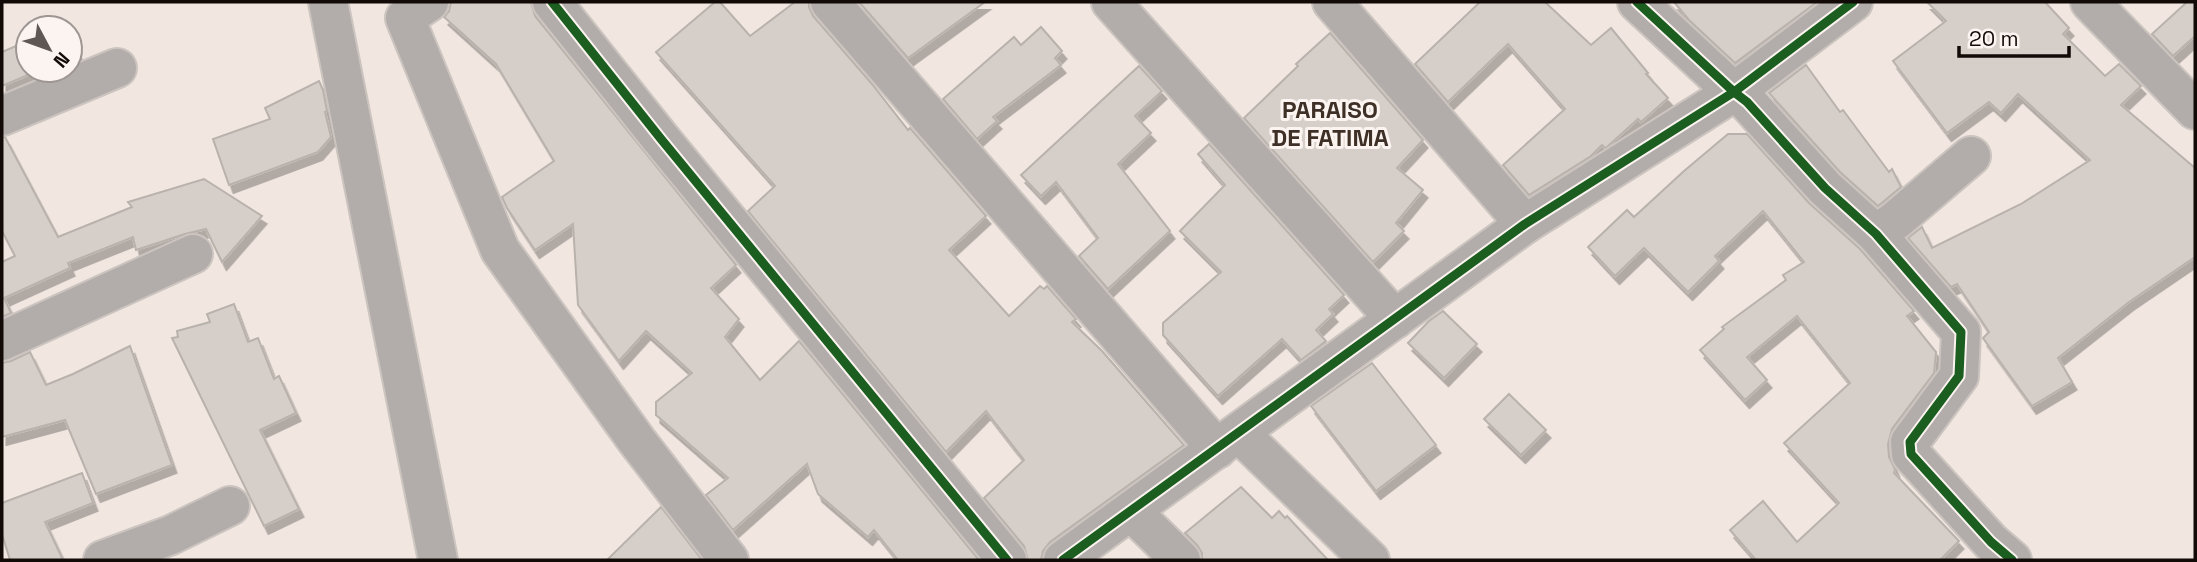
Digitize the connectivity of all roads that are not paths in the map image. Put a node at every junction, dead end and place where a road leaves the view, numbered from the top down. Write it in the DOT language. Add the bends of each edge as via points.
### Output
graph roads {
  1 [pos="328,2"];
  2 [pos="429,2"];
  3 [pos="552,2"];
  4 [pos="830,2"];
  5 [pos="1111,2"];
  6 [pos="1332,2"];
  7 [pos="1637,2"];
  8 [pos="1853,2"];
  9 [pos="2090,2"];
  10 [pos="117,68"];
  11 [pos="1734,92"];
  12 [pos="2195,110"];
  13 [pos="2,116"];
  14 [pos="1971,156"];
  15 [pos="1525,224"];
  16 [pos="1876,234"];
  17 [pos="194,254"];
  18 [pos="1395,319"];
  19 [pos="2,341"];
  20 [pos="1228,441"];
  21 [pos="230,506"];
  22 [pos="1131,511"];
  23 [pos="175,548"];
  24 [pos="1992,554"];
  25 [pos="103,560"];
  26 [pos="438,560"];
  27 [pos="729,560"];
  28 [pos="1007,560"];
  29 [pos="1063,560"];
  30 [pos="1181,560"];
  31 [pos="1370,560"];
  1 -- 26 [label="street"];
  2 -- 27 [label="street" via="405,18 500,250"];
  3 -- 28 [label="street"];
  4 -- 20 [label="street"];
  5 -- 18 [label="street"];
  6 -- 15 [label="street"];
  7 -- 11 [label="street"];
  8 -- 11 [label="street"];
  9 -- 12 [label="street"];
  10 -- 13 [label="street"];
  11 -- 15 [label="street"];
  11 -- 16 [label="street" via="1825,188"];
  14 -- 16 [label="street"];
  15 -- 18 [label="street"];
  16 -- 24 [label="street" via="1961,332 1959,376 1910,442 1910,454"];
  17 -- 19 [label="street"];
  18 -- 20 [label="street"];
  20 -- 22 [label="street"];
  20 -- 31 [label="street"];
  21 -- 23 [label="street"];
  22 -- 29 [label="street"];
  22 -- 30 [label="street"];
  23 -- 25 [label="street"];
}
